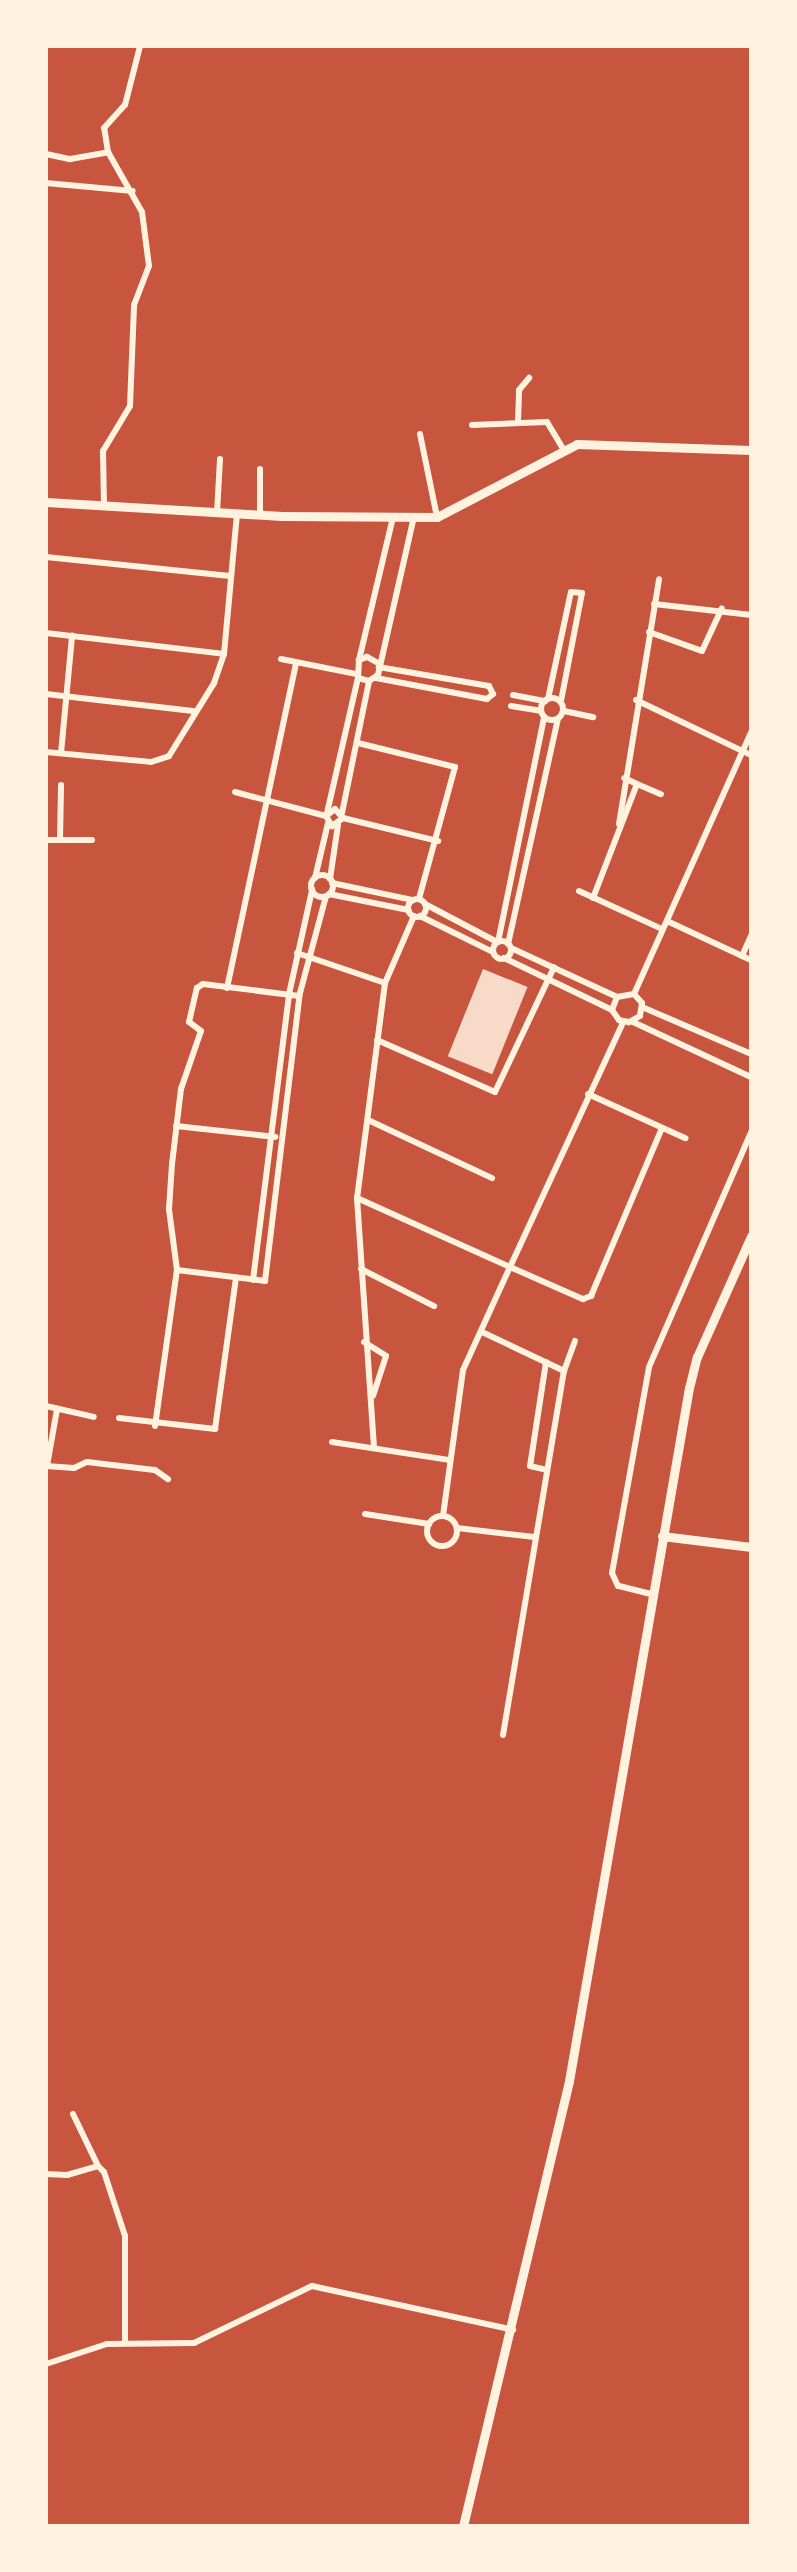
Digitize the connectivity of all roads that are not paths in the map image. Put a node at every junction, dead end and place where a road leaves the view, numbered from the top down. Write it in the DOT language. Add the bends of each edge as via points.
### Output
graph roads {
  1 [pos="140,46"];
  2 [pos="108,152"];
  3 [pos="46,154"];
  4 [pos="46,183"];
  5 [pos="133,191"];
  6 [pos="529,378"];
  7 [pos="518,422"];
  8 [pos="472,425"];
  9 [pos="420,434"];
  10 [pos="563,449"];
  11 [pos="751,450"];
  12 [pos="220,459"];
  13 [pos="260,469"];
  14 [pos="46,502"];
  15 [pos="104,507"];
  16 [pos="217,513"];
  17 [pos="237,514"];
  18 [pos="260,515"];
  19 [pos="393,517"];
  20 [pos="414,517"];
  21 [pos="437,517"];
  22 [pos="46,557"];
  23 [pos="230,576"];
  24 [pos="659,579"];
  25 [pos="654,604"];
  26 [pos="722,608"];
  27 [pos="751,615"];
  28 [pos="649,632"];
  29 [pos="46,633"];
  30 [pos="72,636"];
  31 [pos="224,654"];
  32 [pos="281,659"];
  33 [pos="359,660"];
  34 [pos="296,662"];
  35 [pos="378,665"];
  36 [pos="357,676"];
  37 [pos="373,680"];
  38 [pos="46,694"];
  39 [pos="513,695"];
  40 [pos="66,697"];
  41 [pos="546,700"];
  42 [pos="636,700"];
  43 [pos="561,701"];
  44 [pos="353,704"];
  45 [pos="366,706"];
  46 [pos="511,706"];
  47 [pos="193,711"];
  48 [pos="564,711"];
  49 [pos="543,714"];
  50 [pos="593,717"];
  51 [pos="558,719"];
  52 [pos="751,733"];
  53 [pos="358,743"];
  54 [pos="743,751"];
  55 [pos="46,752"];
  56 [pos="61,753"];
  57 [pos="751,755"];
  58 [pos="624,778"];
  59 [pos="637,784"];
  60 [pos="61,785"];
  61 [pos="235,792"];
  62 [pos="661,794"];
  63 [pos="267,801"];
  64 [pos="342,816"];
  65 [pos="327,817"];
  66 [pos="619,824"];
  67 [pos="338,825"];
  68 [pos="60,839"];
  69 [pos="46,840"];
  70 [pos="92,840"];
  71 [pos="438,841"];
  72 [pos="315,878"];
  73 [pos="331,881"];
  74 [pos="312,890"];
  75 [pos="579,891"];
  76 [pos="328,895"];
  77 [pos="593,898"];
  78 [pos="419,901"];
  79 [pos="408,910"];
  80 [pos="417,916"];
  81 [pos="667,921"];
  82 [pos="662,929"];
  83 [pos="751,936"];
  84 [pos="498,942"];
  85 [pos="509,946"];
  86 [pos="493,952"];
  87 [pos="297,953"];
  88 [pos="742,956"];
  89 [pos="309,957"];
  90 [pos="504,958"];
  91 [pos="751,960"];
  92 [pos="554,967"];
  93 [pos="293,968"];
  94 [pos="305,971"];
  95 [pos="547,981"];
  96 [pos="385,983"];
  97 [pos="227,988"];
  98 [pos="289,994"];
  99 [pos="634,994"];
  100 [pos="299,996"];
  101 [pos="617,997"];
  102 [pos="642,1007"];
  103 [pos="612,1010"];
  104 [pos="623,1022"];
  105 [pos="633,1022"];
  106 [pos="377,1040"];
  107 [pos="738,1049"];
  108 [pos="751,1054"];
  109 [pos="730,1067"];
  110 [pos="751,1077"];
  111 [pos="588,1094"];
  112 [pos="368,1120"];
  113 [pos="176,1126"];
  114 [pos="662,1128"];
  115 [pos="751,1132"];
  116 [pos="271,1136"];
  117 [pos="282,1138"];
  118 [pos="685,1138"];
  119 [pos="492,1178"];
  120 [pos="357,1198"];
  121 [pos="751,1236"];
  122 [pos="510,1267"];
  123 [pos="361,1269"];
  124 [pos="177,1270"];
  125 [pos="236,1278"];
  126 [pos="253,1280"];
  127 [pos="434,1306"];
  128 [pos="482,1332"];
  129 [pos="575,1341"];
  130 [pos="364,1342"];
  131 [pos="546,1362"];
  132 [pos="564,1371"];
  133 [pos="372,1398"];
  134 [pos="46,1406"];
  135 [pos="57,1409"];
  136 [pos="94,1417"];
  137 [pos="119,1418"];
  138 [pos="155,1426"];
  139 [pos="332,1442"];
  140 [pos="374,1445"];
  141 [pos="449,1460"];
  142 [pos="46,1466"];
  143 [pos="547,1470"];
  144 [pos="168,1479"];
  145 [pos="365,1514"];
  146 [pos="443,1516"];
  147 [pos="429,1524"];
  148 [pos="457,1528"];
  149 [pos="662,1536"];
  150 [pos="534,1537"];
  151 [pos="751,1547"];
  152 [pos="651,1594"];
  153 [pos="503,1735"];
  154 [pos="73,2114"];
  155 [pos="98,2166"];
  156 [pos="46,2174"];
  157 [pos="514,2330"];
  158 [pos="125,2342"];
  159 [pos="46,2364"];
  160 [pos="463,2526"];
  1 -- 2 [label="street" via="125,105 104,128"];
  2 -- 3 [label="street" via="70,159"];
  2 -- 5 [label="street"];
  4 -- 5 [label="street"];
  5 -- 15 [label="street" via="149,266 134,305 130,406 103,451"];
  6 -- 7 [label="street" via="519,390"];
  7 -- 8 [label="street"];
  7 -- 10 [label="street" via="547,422"];
  9 -- 21 [label="street"];
  10 -- 11 [label="main road" via="577,444"];
  10 -- 21 [label="main road"];
  12 -- 16 [label="street"];
  13 -- 18 [label="street"];
  14 -- 15 [label="main road"];
  15 -- 16 [label="main road"];
  16 -- 17 [label="main road"];
  17 -- 18 [label="main road"];
  17 -- 23 [label="street"];
  18 -- 19 [label="main road"];
  19 -- 20 [label="main road"];
  19 -- 33 [label="street"];
  20 -- 21 [label="main road"];
  20 -- 35 [label="street"];
  22 -- 23 [label="street"];
  23 -- 31 [label="street"];
  24 -- 25 [label="street"];
  25 -- 26 [label="street"];
  25 -- 28 [label="street"];
  26 -- 27 [label="street"];
  26 -- 28 [label="street" via="702,651"];
  28 -- 42 [label="street"];
  29 -- 30 [label="street"];
  30 -- 31 [label="street"];
  30 -- 40 [label="street"];
  31 -- 47 [label="street" via="214,683"];
  32 -- 34 [label="street"];
  33 -- 35 [label="street" via="371,658"];
  33 -- 36 [label="street"];
  34 -- 36 [label="street"];
  34 -- 63 [label="street"];
  35 -- 37 [label="street"];
  35 -- 37 [label="street" via="489,686 493,694 487,699"];
  36 -- 37 [label="street"];
  36 -- 44 [label="street"];
  37 -- 45 [label="street"];
  38 -- 40 [label="street"];
  39 -- 41 [label="street"];
  40 -- 47 [label="street"];
  40 -- 56 [label="street"];
  41 -- 43 [label="street"];
  41 -- 43 [label="street" via="571,592 582,593"];
  41 -- 49 [label="street"];
  42 -- 54 [label="street"];
  42 -- 58 [label="street"];
  43 -- 48 [label="street"];
  44 -- 45 [label="street"];
  44 -- 65 [label="street"];
  45 -- 53 [label="street"];
  46 -- 49 [label="street"];
  47 -- 56 [label="street" via="167,758 151,762"];
  48 -- 50 [label="street"];
  48 -- 51 [label="street"];
  49 -- 51 [label="street"];
  49 -- 84 [label="street"];
  51 -- 85 [label="street"];
  52 -- 54 [label="street"];
  53 -- 64 [label="street"];
  53 -- 71 [label="street" via="455,767"];
  54 -- 57 [label="street"];
  54 -- 81 [label="street"];
  55 -- 56 [label="street"];
  58 -- 59 [label="street"];
  58 -- 66 [label="street"];
  59 -- 62 [label="street"];
  59 -- 66 [label="street"];
  60 -- 68 [label="street"];
  61 -- 63 [label="street"];
  63 -- 65 [label="street"];
  63 -- 97 [label="street"];
  64 -- 65 [label="street"];
  64 -- 67 [label="street"];
  64 -- 71 [label="street"];
  65 -- 67 [label="street"];
  65 -- 72 [label="street"];
  66 -- 77 [label="street"];
  67 -- 73 [label="street"];
  68 -- 69 [label="street"];
  68 -- 70 [label="street"];
  71 -- 78 [label="street"];
  72 -- 73 [label="street"];
  72 -- 74 [label="street"];
  73 -- 76 [label="street"];
  73 -- 78 [label="street"];
  74 -- 76 [label="street"];
  74 -- 87 [label="street"];
  75 -- 77 [label="street"];
  76 -- 79 [label="street"];
  76 -- 89 [label="street"];
  77 -- 82 [label="street"];
  78 -- 79 [label="street"];
  78 -- 80 [label="street"];
  78 -- 84 [label="street"];
  79 -- 80 [label="street"];
  80 -- 86 [label="street"];
  80 -- 96 [label="street"];
  81 -- 82 [label="street"];
  81 -- 88 [label="street"];
  82 -- 99 [label="street"];
  83 -- 88 [label="street"];
  84 -- 85 [label="street"];
  84 -- 86 [label="street"];
  85 -- 90 [label="street"];
  85 -- 92 [label="street"];
  86 -- 90 [label="street"];
  87 -- 89 [label="street"];
  87 -- 93 [label="street"];
  88 -- 91 [label="street"];
  89 -- 94 [label="street"];
  89 -- 96 [label="street"];
  90 -- 95 [label="street"];
  92 -- 95 [label="street"];
  92 -- 101 [label="street"];
  93 -- 94 [label="street"];
  93 -- 98 [label="street"];
  94 -- 100 [label="street"];
  95 -- 103 [label="street"];
  95 -- 106 [label="street" via="495,1092"];
  96 -- 106 [label="street"];
  97 -- 98 [label="street"];
  97 -- 113 [label="street" via="197,988 189,1022 201,1031"];
  98 -- 100 [label="street"];
  98 -- 116 [label="street"];
  99 -- 101 [label="street"];
  99 -- 102 [label="street"];
  100 -- 117 [label="street"];
  101 -- 103 [label="street"];
  102 -- 105 [label="street"];
  102 -- 107 [label="street"];
  103 -- 104 [label="street"];
  104 -- 105 [label="street"];
  104 -- 111 [label="street"];
  105 -- 109 [label="street"];
  106 -- 112 [label="street"];
  107 -- 108 [label="street"];
  107 -- 109 [label="street"];
  109 -- 110 [label="street"];
  111 -- 114 [label="street"];
  111 -- 122 [label="street"];
  112 -- 119 [label="street"];
  112 -- 120 [label="street"];
  113 -- 116 [label="street"];
  113 -- 124 [label="street" via="169,1209"];
  114 -- 118 [label="street"];
  114 -- 122 [label="street" via="591,1296 583,1299"];
  115 -- 152 [label="street" via="649,1367 612,1573 618,1586"];
  116 -- 117 [label="street"];
  116 -- 126 [label="street"];
  117 -- 126 [label="street" via="265,1281"];
  120 -- 122 [label="street"];
  120 -- 123 [label="street"];
  121 -- 149 [label="main road" via="697,1357"];
  122 -- 128 [label="street"];
  123 -- 127 [label="street"];
  123 -- 130 [label="street"];
  124 -- 125 [label="street"];
  124 -- 138 [label="street"];
  125 -- 126 [label="street"];
  125 -- 138 [label="street" via="217,1426 210,1431"];
  128 -- 131 [label="street"];
  128 -- 141 [label="street" via="463,1370"];
  129 -- 132 [label="street"];
  130 -- 133 [label="street"];
  130 -- 133 [label="street" via="386,1356"];
  131 -- 132 [label="street"];
  131 -- 143 [label="street" via="530,1466"];
  132 -- 143 [label="street"];
  133 -- 140 [label="street"];
  134 -- 135 [label="street"];
  135 -- 136 [label="street"];
  135 -- 142 [label="street"];
  137 -- 138 [label="street"];
  139 -- 140 [label="street"];
  140 -- 141 [label="street"];
  141 -- 146 [label="street"];
  142 -- 144 [label="street" via="100,1464 155,1470"];
  143 -- 150 [label="street"];
  145 -- 147 [label="street"];
  146 -- 147 [label="street"];
  146 -- 148 [label="street"];
  147 -- 148 [label="street" via="428,1538 440,1546 453,1541"];
  148 -- 150 [label="street"];
  149 -- 151 [label="main road"];
  149 -- 152 [label="main road"];
  150 -- 153 [label="street"];
  152 -- 157 [label="main road" via="575,2052"];
  154 -- 155 [label="street"];
  155 -- 156 [label="street" via="67,2175"];
  155 -- 158 [label="street" via="123,2224"];
  157 -- 158 [label="street" via="317,2286 194,2343"];
  157 -- 160 [label="main road"];
  158 -- 159 [label="street"];
}
